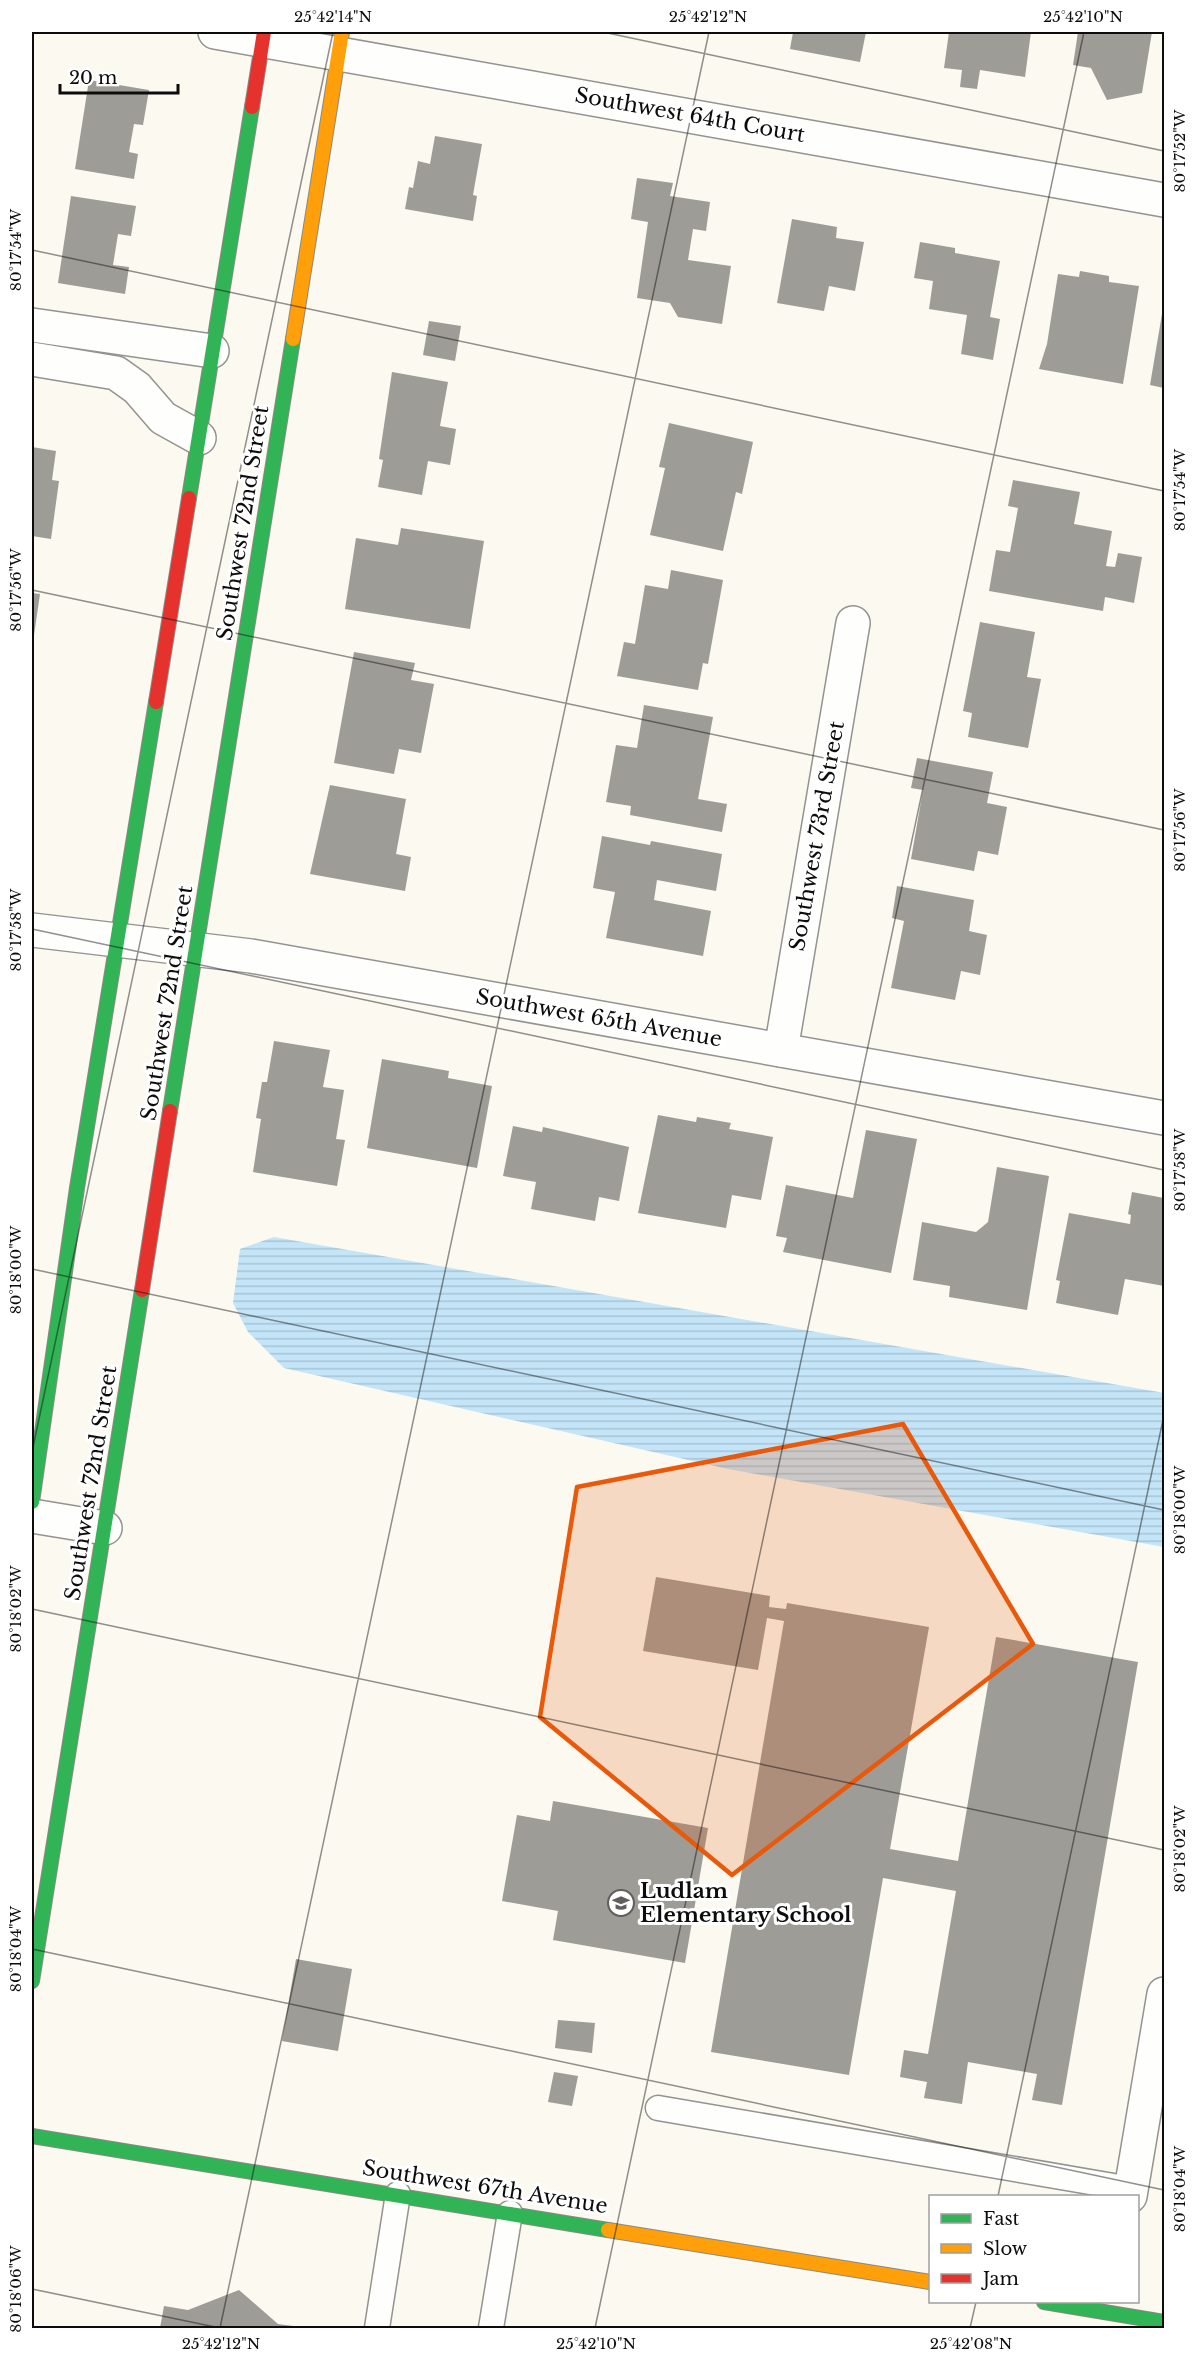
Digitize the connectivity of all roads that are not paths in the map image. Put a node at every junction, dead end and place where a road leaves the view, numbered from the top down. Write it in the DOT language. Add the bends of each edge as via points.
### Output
graph roads {
  1 [pos="215,32"];
  2 [pos="263,35"];
  3 [pos="340,42"];
  4 [pos="1164,200"];
  5 [pos="32,326"];
  6 [pos="212,351"];
  7 [pos="32,359"];
  8 [pos="199,438"];
  9 [pos="853,623"];
  10 [pos="32,930"];
  11 [pos="117,941"];
  12 [pos="196,951"];
  13 [pos="781,1050"];
  14 [pos="1164,1118"];
  15 [pos="32,1502"];
  16 [pos="32,1516"];
  17 [pos="105,1528"];
  18 [pos="32,1981"];
  19 [pos="1164,1994"];
  20 [pos="658,2108"];
  21 [pos="32,2136"];
  22 [pos="1130,2193"];
  23 [pos="398,2194"];
  24 [pos="510,2213"];
  25 [pos="929,2282"];
  26 [pos="1066,2303"];
  27 [pos="1109,2307"];
  28 [pos="1164,2322"];
  29 [pos="377,2328"];
  30 [pos="490,2328"];
  1 -- 2 [label="street, Southwest 64th Court"];
  2 -- 3 [label="street, Southwest 64th Court"];
  2 -- 6 [label="main road"];
  3 -- 4 [label="street, Southwest 64th Court"];
  3 -- 12 [label="main road, Southwest 72nd Street"];
  5 -- 6 [label="street"];
  6 -- 8 [label="main road"];
  7 -- 8 [label="street" via="116,373 137,388 163,418"];
  8 -- 11 [label="main road"];
  9 -- 13 [label="street, Southwest 73rd Street"];
  10 -- 11 [label="street, Southwest 65th Avenue"];
  11 -- 12 [label="street, Southwest 65th Avenue"];
  11 -- 15 [label="main road"];
  12 -- 13 [label="street, Southwest 65th Avenue" via="251,956"];
  12 -- 17 [label="main road, Southwest 72nd Street"];
  13 -- 14 [label="street, Southwest 65th Avenue"];
  16 -- 17 [label="street"];
  17 -- 18 [label="main road, Southwest 72nd Street"];
  19 -- 22 [label="street"];
  20 -- 22 [label="lane"];
  21 -- 23 [label="main road, Southwest 67th Avenue"];
  23 -- 24 [label="main road, Southwest 67th Avenue"];
  23 -- 29 [label="lane"];
  24 -- 25 [label="main road, Southwest 67th Avenue"];
  24 -- 30 [label="lane"];
  26 -- 27 [label="main road"];
  27 -- 28 [label="main road"];
}
